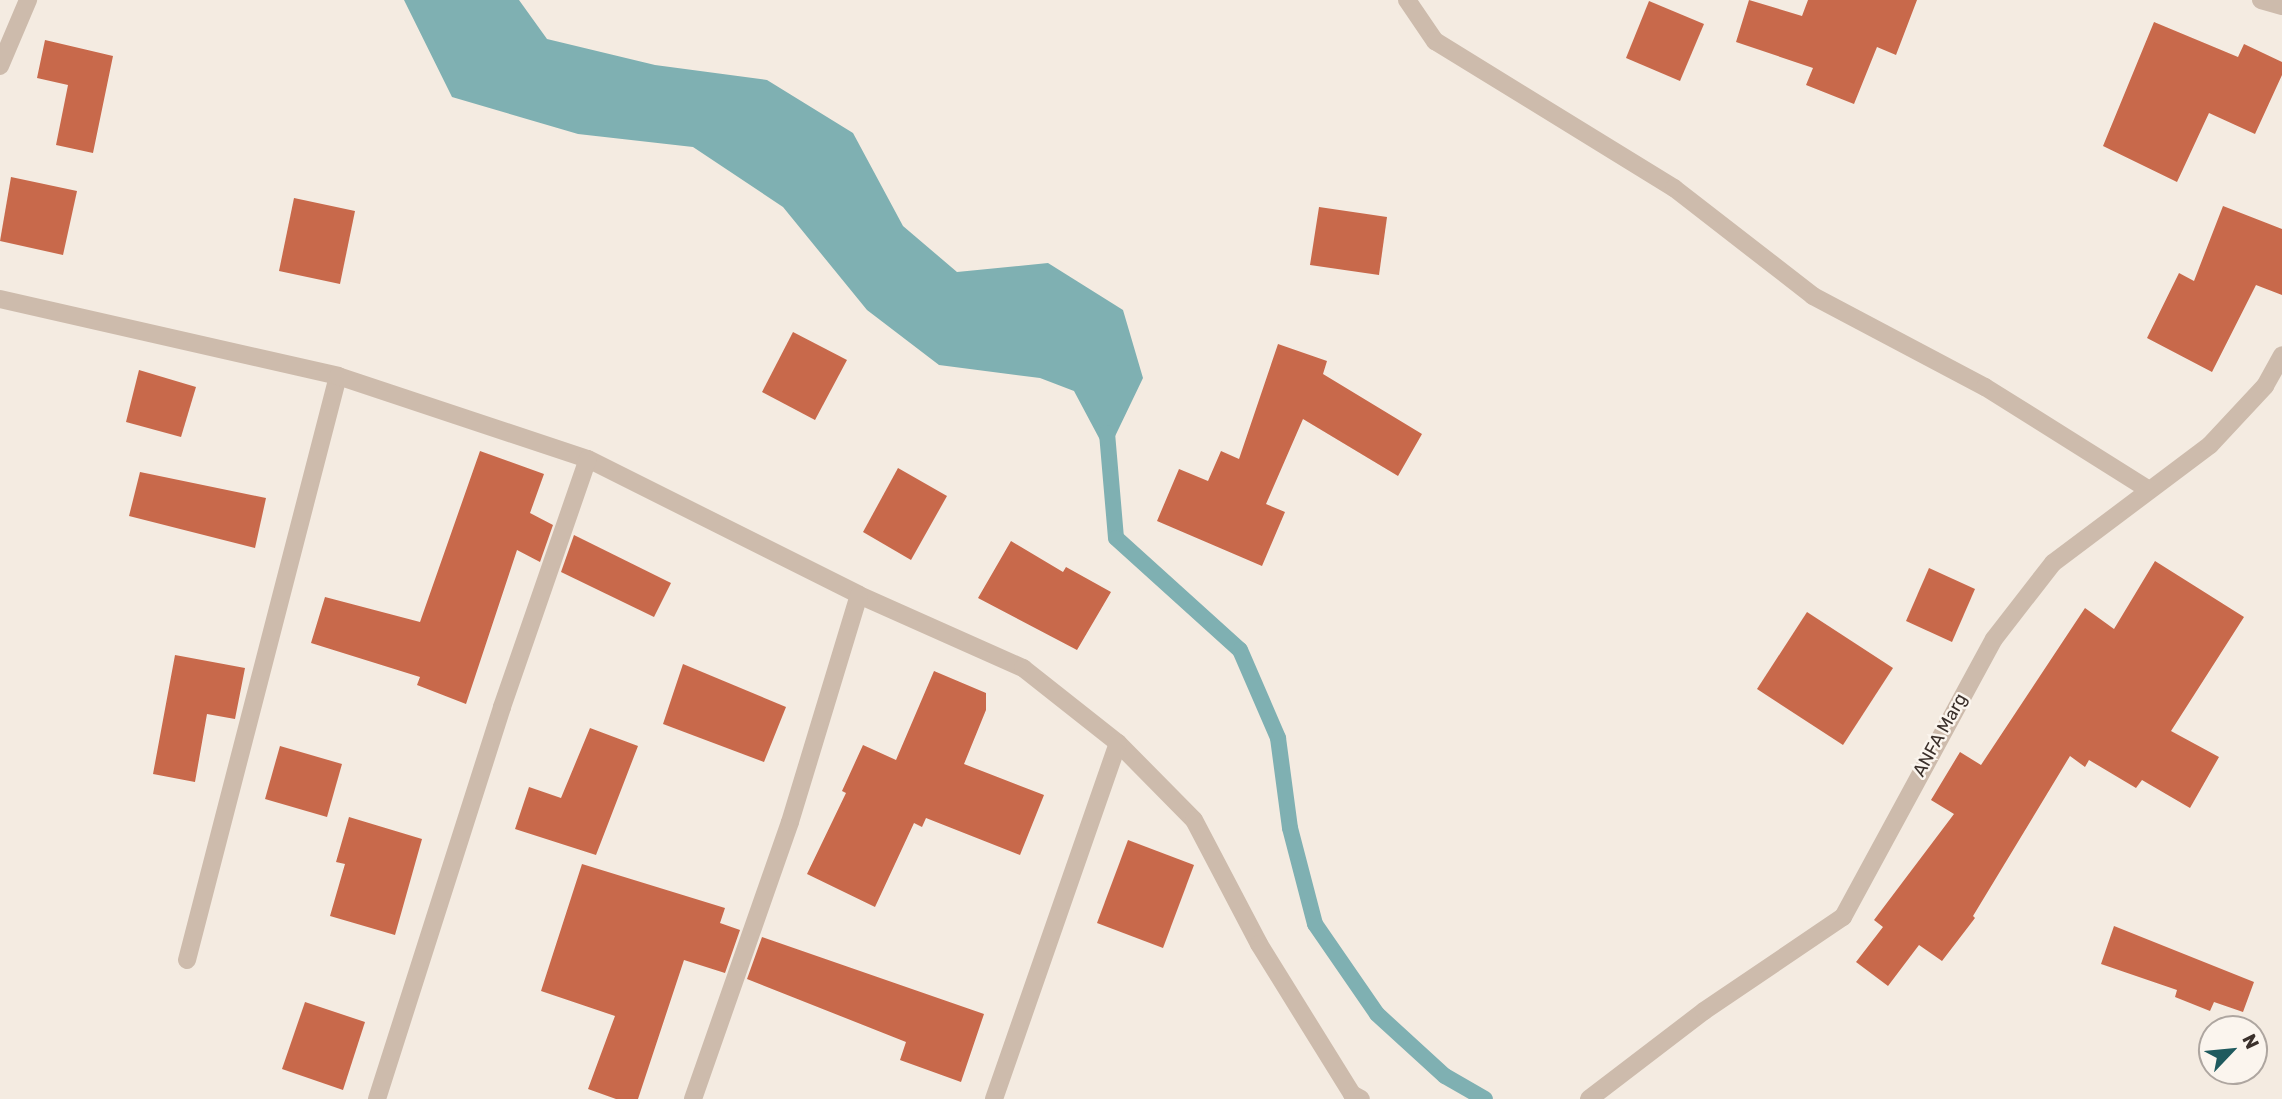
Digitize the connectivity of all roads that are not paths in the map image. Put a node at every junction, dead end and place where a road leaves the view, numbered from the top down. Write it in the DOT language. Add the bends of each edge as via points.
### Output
graph roads {
  1 [pos="28,0"];
  2 [pos="1407,0"];
  3 [pos="2262,0"];
  4 [pos="2282,6"];
  5 [pos="0,66"];
  6 [pos="0,299"];
  7 [pos="2282,355"];
  8 [pos="338,376"];
  9 [pos="588,458"];
  10 [pos="2149,490"];
  11 [pos="859,595"];
  12 [pos="1118,743"];
  13 [pos="187,960"];
  14 [pos="377,1099"];
  15 [pos="693,1099"];
  16 [pos="994,1099"];
  17 [pos="1361,1099"];
  18 [pos="1589,1099"];
  1 -- 5 [label="street"];
  2 -- 10 [label="street" via="1435,41 1674,188 1812,296 1985,387"];
  3 -- 4 [label="street"];
  6 -- 8 [label="street"];
  7 -- 10 [label="street, ANFA Marg" via="2265,386 2210,445"];
  8 -- 9 [label="street"];
  8 -- 13 [label="street"];
  9 -- 11 [label="street"];
  9 -- 14 [label="street" via="502,706"];
  10 -- 18 [label="street, ANFA Marg" via="2053,563 1994,639 1843,917 1704,1011"];
  11 -- 12 [label="street" via="1023,668"];
  11 -- 15 [label="street" via="790,822"];
  12 -- 16 [label="street"];
  12 -- 17 [label="street" via="1194,820 1259,944 1352,1094"];
}
